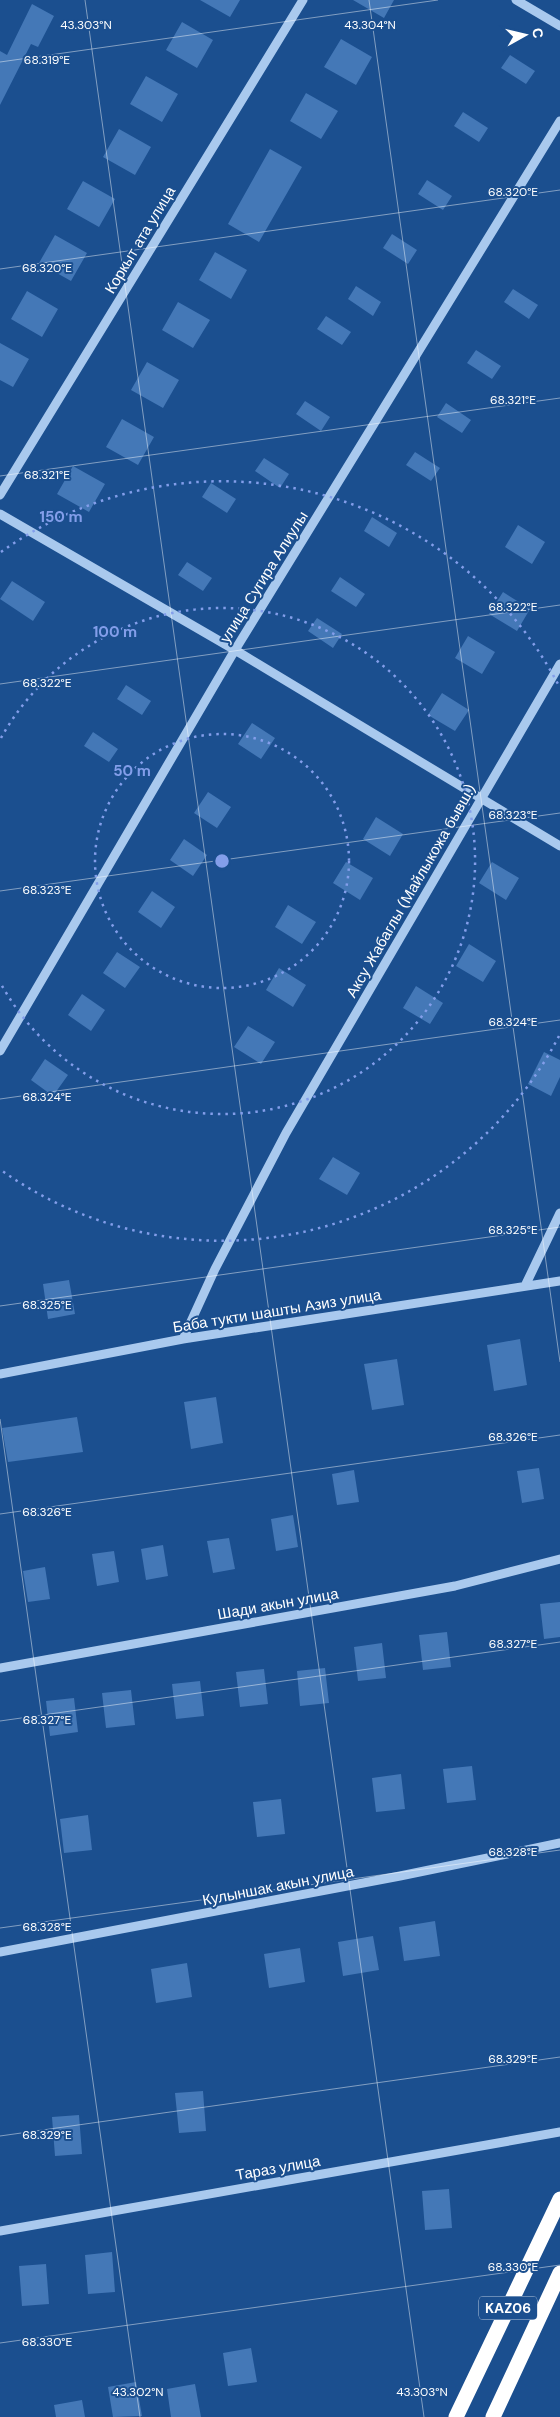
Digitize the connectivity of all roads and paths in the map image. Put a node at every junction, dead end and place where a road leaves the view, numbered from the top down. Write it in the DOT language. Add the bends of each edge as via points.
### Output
graph roads {
  1 [pos="303,0"];
  2 [pos="516,0"];
  3 [pos="560,26"];
  4 [pos="560,121"];
  5 [pos="0,495"];
  6 [pos="0,514"];
  7 [pos="235,650"];
  8 [pos="560,664"];
  9 [pos="481,798"];
  10 [pos="560,846"];
  11 [pos="0,1051"];
  12 [pos="560,1213"];
  13 [pos="560,1281"];
  14 [pos="525,1286"];
  15 [pos="183,1339"];
  16 [pos="0,1374"];
  17 [pos="560,1559"];
  18 [pos="0,1668"];
  19 [pos="560,1843"];
  20 [pos="0,1952"];
  21 [pos="560,2132"];
  22 [pos="560,2199"];
  23 [pos="0,2231"];
  24 [pos="560,2273"];
  25 [pos="456,2417"];
  26 [pos="493,2417"];
  1 -- 5 [label="street, Коркыт ата улица"];
  2 -- 3 [label="street"];
  4 -- 7 [label="street, улица Сугира Алиулы"];
  6 -- 7 [label="street"];
  7 -- 9 [label="street"];
  7 -- 11 [label="street, улица Сугира Алиулы"];
  8 -- 9 [label="street, Аксу Жабаглы (Майлыкожа бывш.)"];
  9 -- 10 [label="street"];
  9 -- 15 [label="street, Аксу Жабаглы (Майлыкожа бывш.)" via="286,1133 215,1269"];
  12 -- 14 [label="street"];
  13 -- 14 [label="street, Баба тукти шашты Азиз улица"];
  14 -- 15 [label="street, Баба тукти шашты Азиз улица"];
  15 -- 16 [label="street, Баба тукти шашты Азиз улица"];
  17 -- 18 [label="street, Шади акын улица" via="455,1586"];
  19 -- 20 [label="street, Кулыншак акын улица"];
  21 -- 23 [label="street, Тараз улица"];
  22 -- 25 [label="highway, KАZ06"];
  24 -- 26 [label="highway, KАZ06"];
}
